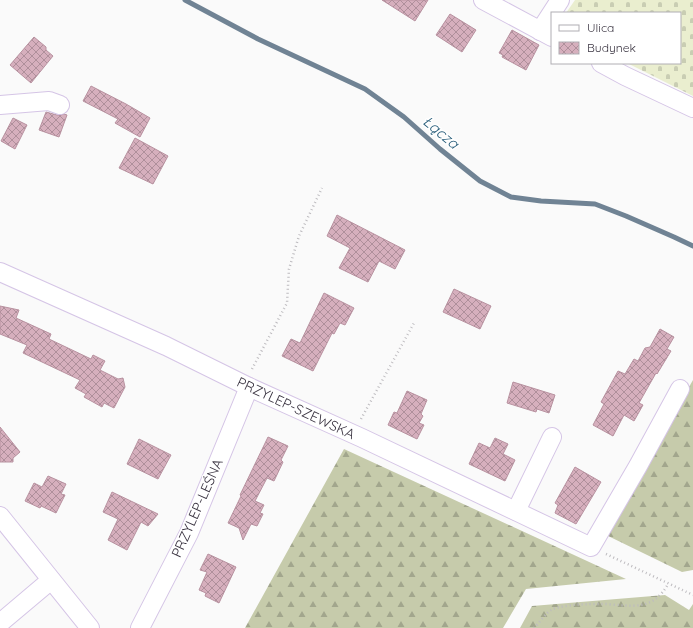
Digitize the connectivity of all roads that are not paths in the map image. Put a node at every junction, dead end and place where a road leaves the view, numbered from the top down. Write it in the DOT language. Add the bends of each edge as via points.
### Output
graph roads {
  1 [pos="483,0"];
  2 [pos="560,0"];
  3 [pos="555,12"];
  4 [pos="551,22"];
  5 [pos="546,34"];
  6 [pos="602,64"];
  7 [pos="0,105"];
  8 [pos="60,105"];
  9 [pos="693,108"];
  10 [pos="0,272"];
  11 [pos="246,385"];
  12 [pos="680,389"];
  13 [pos="552,437"];
  14 [pos="516,511"];
  15 [pos="0,516"];
  16 [pos="51,580"];
  17 [pos="0,623"];
  18 [pos="90,628"];
  19 [pos="140,628"];
  1 -- 5 [label="street"];
  2 -- 3 [label="street"];
  4 -- 5 [label="street"];
  6 -- 9 [label="street"];
  7 -- 8 [label="street" via="49,101"];
  10 -- 11 [label="street, PRZYLEP-SZEWSKA" via="166,346"];
  11 -- 14 [label="street, PRZYLEP-SZEWSKA"];
  11 -- 19 [label="street, PRZYLEP-LEŚNA" via="189,533"];
  12 -- 14 [label="street, PRZYLEP-SZEWSKA" via="591,547"];
  13 -- 14 [label="street"];
  15 -- 16 [label="street"];
  16 -- 17 [label="street"];
  16 -- 18 [label="street"];
}
